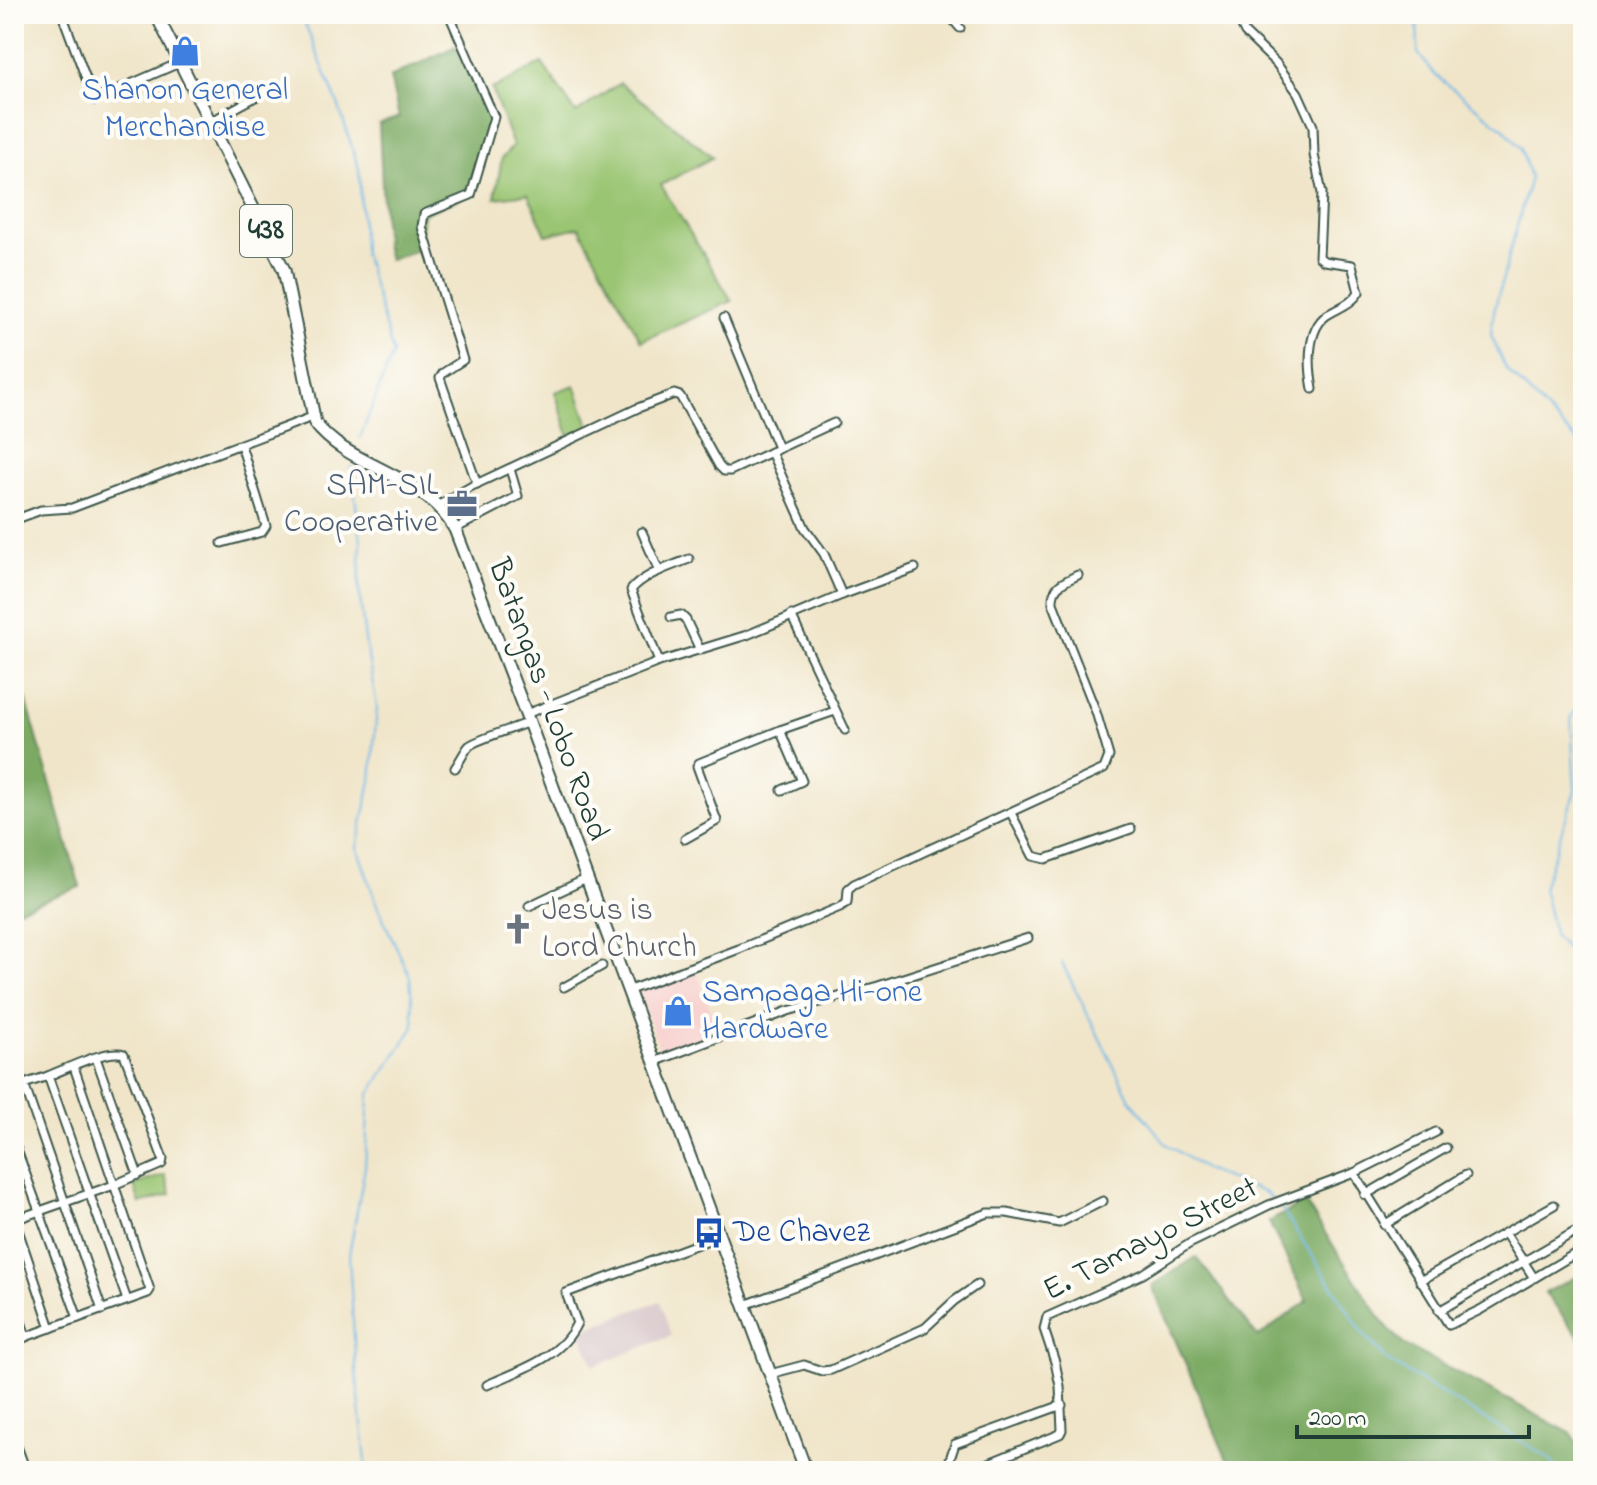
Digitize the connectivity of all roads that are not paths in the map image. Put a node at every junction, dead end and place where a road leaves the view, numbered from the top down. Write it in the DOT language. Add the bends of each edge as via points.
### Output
graph roads {
  1 [pos="62,14"];
  2 [pos="156,14"];
  3 [pos="449,14"];
  4 [pos="948,14"];
  5 [pos="1236,14"];
  6 [pos="960,28"];
  7 [pos="179,63"];
  8 [pos="272,88"];
  9 [pos="210,122"];
  10 [pos="724,318"];
  11 [pos="1313,389"];
  12 [pos="312,417"];
  13 [pos="834,423"];
  14 [pos="241,445"];
  15 [pos="775,450"];
  16 [pos="510,469"];
  17 [pos="477,484"];
  18 [pos="439,505"];
  19 [pos="14,520"];
  20 [pos="455,529"];
  21 [pos="642,532"];
  22 [pos="222,543"];
  23 [pos="689,559"];
  24 [pos="915,568"];
  25 [pos="659,571"];
  26 [pos="1078,575"];
  27 [pos="842,595"];
  28 [pos="791,615"];
  29 [pos="671,617"];
  30 [pos="700,650"];
  31 [pos="659,662"];
  32 [pos="835,711"];
  33 [pos="528,718"];
  34 [pos="780,730"];
  35 [pos="845,730"];
  36 [pos="455,768"];
  37 [pos="782,790"];
  38 [pos="1011,813"];
  39 [pos="1131,829"];
  40 [pos="685,839"];
  41 [pos="586,879"];
  42 [pos="529,906"];
  43 [pos="1028,938"];
  44 [pos="609,963"];
  45 [pos="564,987"];
  46 [pos="627,991"];
  47 [pos="96,1058"];
  48 [pos="654,1062"];
  49 [pos="74,1067"];
  50 [pos="48,1076"];
  51 [pos="24,1084"];
  52 [pos="14,1088"];
  53 [pos="1436,1132"];
  54 [pos="14,1142"];
  55 [pos="1446,1148"];
  56 [pos="1354,1173"];
  57 [pos="138,1175"];
  58 [pos="1466,1175"];
  59 [pos="114,1185"];
  60 [pos="90,1193"];
  61 [pos="1365,1195"];
  62 [pos="1103,1201"];
  63 [pos="64,1203"];
  64 [pos="1554,1205"];
  65 [pos="38,1212"];
  66 [pos="14,1219"];
  67 [pos="1384,1225"];
  68 [pos="1583,1227"];
  69 [pos="1505,1233"];
  70 [pos="719,1236"];
  71 [pos="1583,1249"];
  72 [pos="1522,1262"];
  73 [pos="1534,1278"];
  74 [pos="1420,1281"];
  75 [pos="977,1285"];
  76 [pos="14,1300"];
  77 [pos="127,1300"];
  78 [pos="745,1305"];
  79 [pos="102,1310"];
  80 [pos="1439,1311"];
  81 [pos="78,1318"];
  82 [pos="51,1328"];
  83 [pos="26,1337"];
  84 [pos="14,1341"];
  85 [pos="770,1374"];
  86 [pos="487,1385"];
  87 [pos="1062,1405"];
  88 [pos="14,1438"];
  89 [pos="16,1450"];
  90 [pos="26,1471"];
  91 [pos="806,1471"];
  92 [pos="946,1471"];
  93 [pos="969,1471"];
  1 -- 7 [label="street" via="94,100"];
  2 -- 7 [label="main road, 438"];
  3 -- 17 [label="street" via="494,117 471,195 424,214 422,227 463,360 440,378"];
  4 -- 6 [label="street"];
  5 -- 11 [label="street" via="1245,33 1298,93 1313,126 1322,193 1319,257 1352,265 1357,277 1355,298 1324,317 1314,331"];
  7 -- 9 [label="main road, 438"];
  8 -- 9 [label="street"];
  9 -- 12 [label="main road, 438" via="284,270"];
  10 -- 15 [label="street"];
  12 -- 14 [label="street"];
  12 -- 18 [label="main road, Batangas - Lobo Road" via="327,437"];
  13 -- 15 [label="street"];
  14 -- 19 [label="street" via="72,508 41,510"];
  14 -- 22 [label="street" via="266,526 262,532"];
  15 -- 16 [label="street" via="724,471 674,394"];
  15 -- 27 [label="street" via="805,528 824,554"];
  16 -- 17 [label="street"];
  16 -- 20 [label="street" via="518,496"];
  17 -- 18 [label="street"];
  18 -- 20 [label="main road, Batangas - Lobo Road"];
  20 -- 33 [label="main road, Batangas - Lobo Road"];
  21 -- 25 [label="street"];
  23 -- 25 [label="street"];
  24 -- 27 [label="street"];
  25 -- 31 [label="street" via="631,590"];
  26 -- 38 [label="street" via="1057,586 1053,603 1096,712 1108,763"];
  27 -- 28 [label="street"];
  28 -- 30 [label="street"];
  28 -- 32 [label="street"];
  29 -- 30 [label="street" via="686,620"];
  30 -- 31 [label="street"];
  31 -- 33 [label="street" via="588,688"];
  32 -- 34 [label="street"];
  32 -- 35 [label="street"];
  33 -- 36 [label="street" via="476,741"];
  33 -- 41 [label="main road, Batangas - Lobo Road"];
  34 -- 37 [label="street" via="802,781"];
  34 -- 40 [label="street" via="699,763 717,821"];
  38 -- 39 [label="street" via="1039,859"];
  38 -- 46 [label="street" via="854,884 840,907"];
  41 -- 42 [label="street"];
  41 -- 44 [label="main road, Batangas - Lobo Road"];
  43 -- 48 [label="street" via="788,1011"];
  44 -- 45 [label="street"];
  44 -- 46 [label="main road, Batangas - Lobo Road"];
  46 -- 48 [label="main road, Batangas - Lobo Road"];
  47 -- 49 [label="street"];
  47 -- 57 [label="street"];
  47 -- 57 [label="street" via="124,1054 163,1159 158,1167"];
  48 -- 70 [label="main road, Batangas - Lobo Road"];
  49 -- 50 [label="street"];
  49 -- 59 [label="street"];
  50 -- 51 [label="street"];
  50 -- 60 [label="street"];
  51 -- 52 [label="street"];
  51 -- 63 [label="street"];
  53 -- 56 [label="street"];
  54 -- 65 [label="street"];
  55 -- 61 [label="street"];
  56 -- 61 [label="street"];
  56 -- 87 [label="street, E. Tamayo Street" via="1189,1244 1143,1274 1047,1317 1044,1329"];
  57 -- 59 [label="street"];
  58 -- 67 [label="street"];
  59 -- 60 [label="street"];
  59 -- 77 [label="street" via="150,1285 148,1293"];
  60 -- 63 [label="street"];
  60 -- 77 [label="street"];
  61 -- 67 [label="street"];
  62 -- 78 [label="street" via="1059,1223 988,1213"];
  63 -- 65 [label="street"];
  63 -- 79 [label="street"];
  64 -- 69 [label="street"];
  65 -- 66 [label="street"];
  65 -- 81 [label="street"];
  66 -- 82 [label="street"];
  67 -- 74 [label="street"];
  68 -- 72 [label="street"];
  69 -- 72 [label="street"];
  69 -- 74 [label="street"];
  70 -- 78 [label="main road, Batangas - Lobo Road"];
  70 -- 86 [label="street" via="566,1293 577,1323 572,1334 543,1360"];
  71 -- 73 [label="street"];
  72 -- 73 [label="street"];
  72 -- 80 [label="street"];
  73 -- 80 [label="street" via="1452,1326"];
  74 -- 80 [label="street"];
  75 -- 85 [label="street" via="925,1328 831,1370 804,1365"];
  76 -- 83 [label="street"];
  77 -- 79 [label="street"];
  78 -- 85 [label="main road, Batangas - Lobo Road"];
  79 -- 81 [label="street"];
  81 -- 82 [label="street"];
  82 -- 83 [label="street"];
  83 -- 84 [label="street"];
  85 -- 91 [label="main road, Batangas - Lobo Road"];
  87 -- 92 [label="street" via="955,1444"];
  87 -- 93 [label="street, E. Tamayo Street" via="1060,1434"];
  88 -- 89 [label="street"];
  89 -- 90 [label="street"];
}
